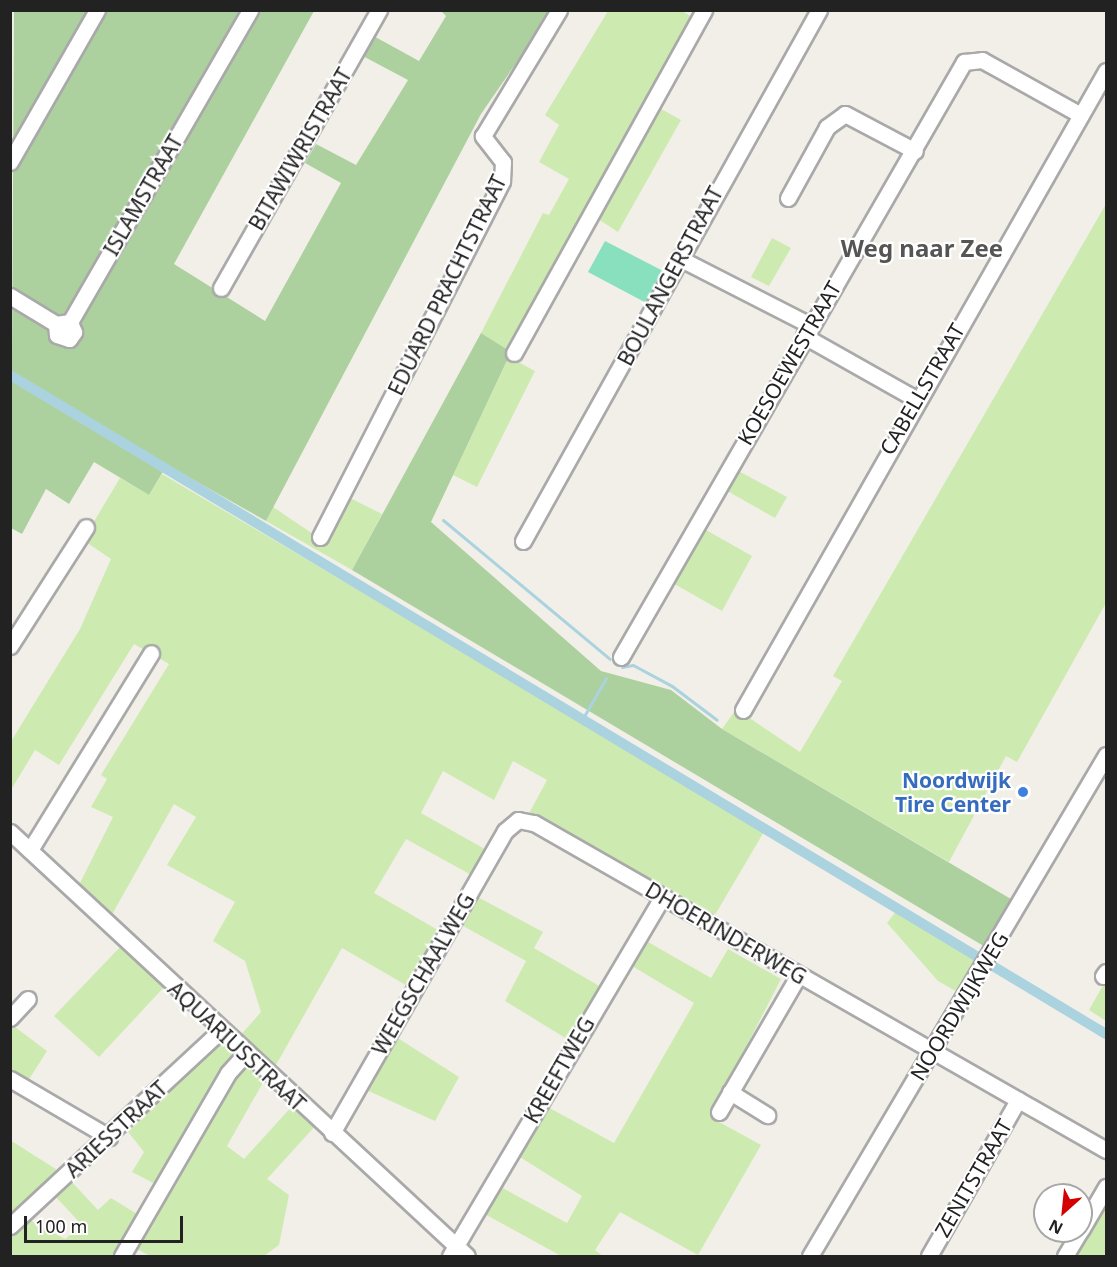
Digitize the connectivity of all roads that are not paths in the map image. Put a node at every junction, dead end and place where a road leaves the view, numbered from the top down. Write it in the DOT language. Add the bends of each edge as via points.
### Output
graph roads {
  1 [pos="97,10"];
  2 [pos="250,10"];
  3 [pos="379,10"];
  4 [pos="559,10"];
  5 [pos="704,10"];
  6 [pos="819,10"];
  7 [pos="1107,71"];
  8 [pos="1081,115"];
  9 [pos="915,151"];
  10 [pos="10,162"];
  11 [pos="788,198"];
  12 [pos="679,258"];
  13 [pos="221,288"];
  14 [pos="10,296"];
  15 [pos="807,331"];
  16 [pos="514,353"];
  17 [pos="916,399"];
  18 [pos="86,527"];
  19 [pos="320,537"];
  20 [pos="523,541"];
  21 [pos="10,646"];
  22 [pos="151,653"];
  23 [pos="621,657"];
  24 [pos="743,710"];
  25 [pos="1107,755"];
  26 [pos="518,820"];
  27 [pos="10,832"];
  28 [pos="30,850"];
  29 [pos="663,896"];
  30 [pos="798,976"];
  31 [pos="28,999"];
  32 [pos="10,1018"];
  33 [pos="220,1031"];
  34 [pos="931,1052"];
  35 [pos="244,1054"];
  36 [pos="10,1079"];
  37 [pos="730,1092"];
  38 [pos="1018,1100"];
  39 [pos="719,1112"];
  40 [pos="767,1114"];
  41 [pos="332,1133"];
  42 [pos="109,1137"];
  43 [pos="1107,1150"];
  44 [pos="1107,1187"];
  45 [pos="1093,1210"];
  46 [pos="10,1226"];
  47 [pos="1073,1243"];
  48 [pos="458,1253"];
  49 [pos="122,1257"];
  50 [pos="810,1257"];
  51 [pos="929,1257"];
  52 [pos="1065,1257"];
  1 -- 10 [label="street"];
  2 -- 14 [label="street, ISLAMSTRAAT" via="63,323"];
  3 -- 13 [label="street, BITAWIWRISTRAAT"];
  4 -- 19 [label="street, EDUARD PRACHTSTRAAT" via="483,136 503,162 502,181"];
  5 -- 16 [label="street"];
  6 -- 12 [label="street, BOULANGERSTRAAT"];
  7 -- 8 [label="street, CABELLSTRAAT"];
  8 -- 9 [label="street, KOESOEWESTRAAT" via="972,57 964,62"];
  8 -- 17 [label="street, CABELLSTRAAT"];
  9 -- 11 [label="street" via="845,114 826,127"];
  9 -- 15 [label="street, KOESOEWESTRAAT"];
  12 -- 15 [label="street"];
  12 -- 20 [label="street, BOULANGERSTRAAT"];
  15 -- 17 [label="street"];
  15 -- 23 [label="street, KOESOEWESTRAAT"];
  17 -- 24 [label="street, CABELLSTRAAT"];
  18 -- 21 [label="street"];
  22 -- 28 [label="street"];
  25 -- 34 [label="street, NOORDWIJKWEG"];
  26 -- 29 [label="street, DHOERINDERWEG" via="534,823"];
  26 -- 41 [label="street, WEEGSCHAALWEG" via="505,831"];
  27 -- 28 [label="street, AQUARIUSSTRAAT"];
  28 -- 33 [label="street, AQUARIUSSTRAAT"];
  29 -- 30 [label="street, DHOERINDERWEG"];
  29 -- 48 [label="street, KREEFTWEG"];
  30 -- 34 [label="street, DHOERINDERWEG"];
  30 -- 37 [label="street"];
  31 -- 32 [label="street"];
  33 -- 35 [label="street, AQUARIUSSTRAAT"];
  33 -- 42 [label="street, ARIESSTRAAT"];
  34 -- 38 [label="street, DHOERINDERWEG"];
  34 -- 50 [label="street, NOORDWIJKWEG"];
  35 -- 41 [label="street, AQUARIUSSTRAAT"];
  35 -- 49 [label="street" via="228,1073"];
  36 -- 42 [label="street"];
  37 -- 39 [label="street"];
  37 -- 40 [label="street"];
  38 -- 43 [label="street, DHOERINDERWEG"];
  38 -- 51 [label="street, ZENITSTRAAT"];
  41 -- 48 [label="street, AQUARIUSSTRAAT"];
  42 -- 46 [label="street, ARIESSTRAAT"];
  44 -- 45 [label="street"];
  47 -- 52 [label="street"];
}
